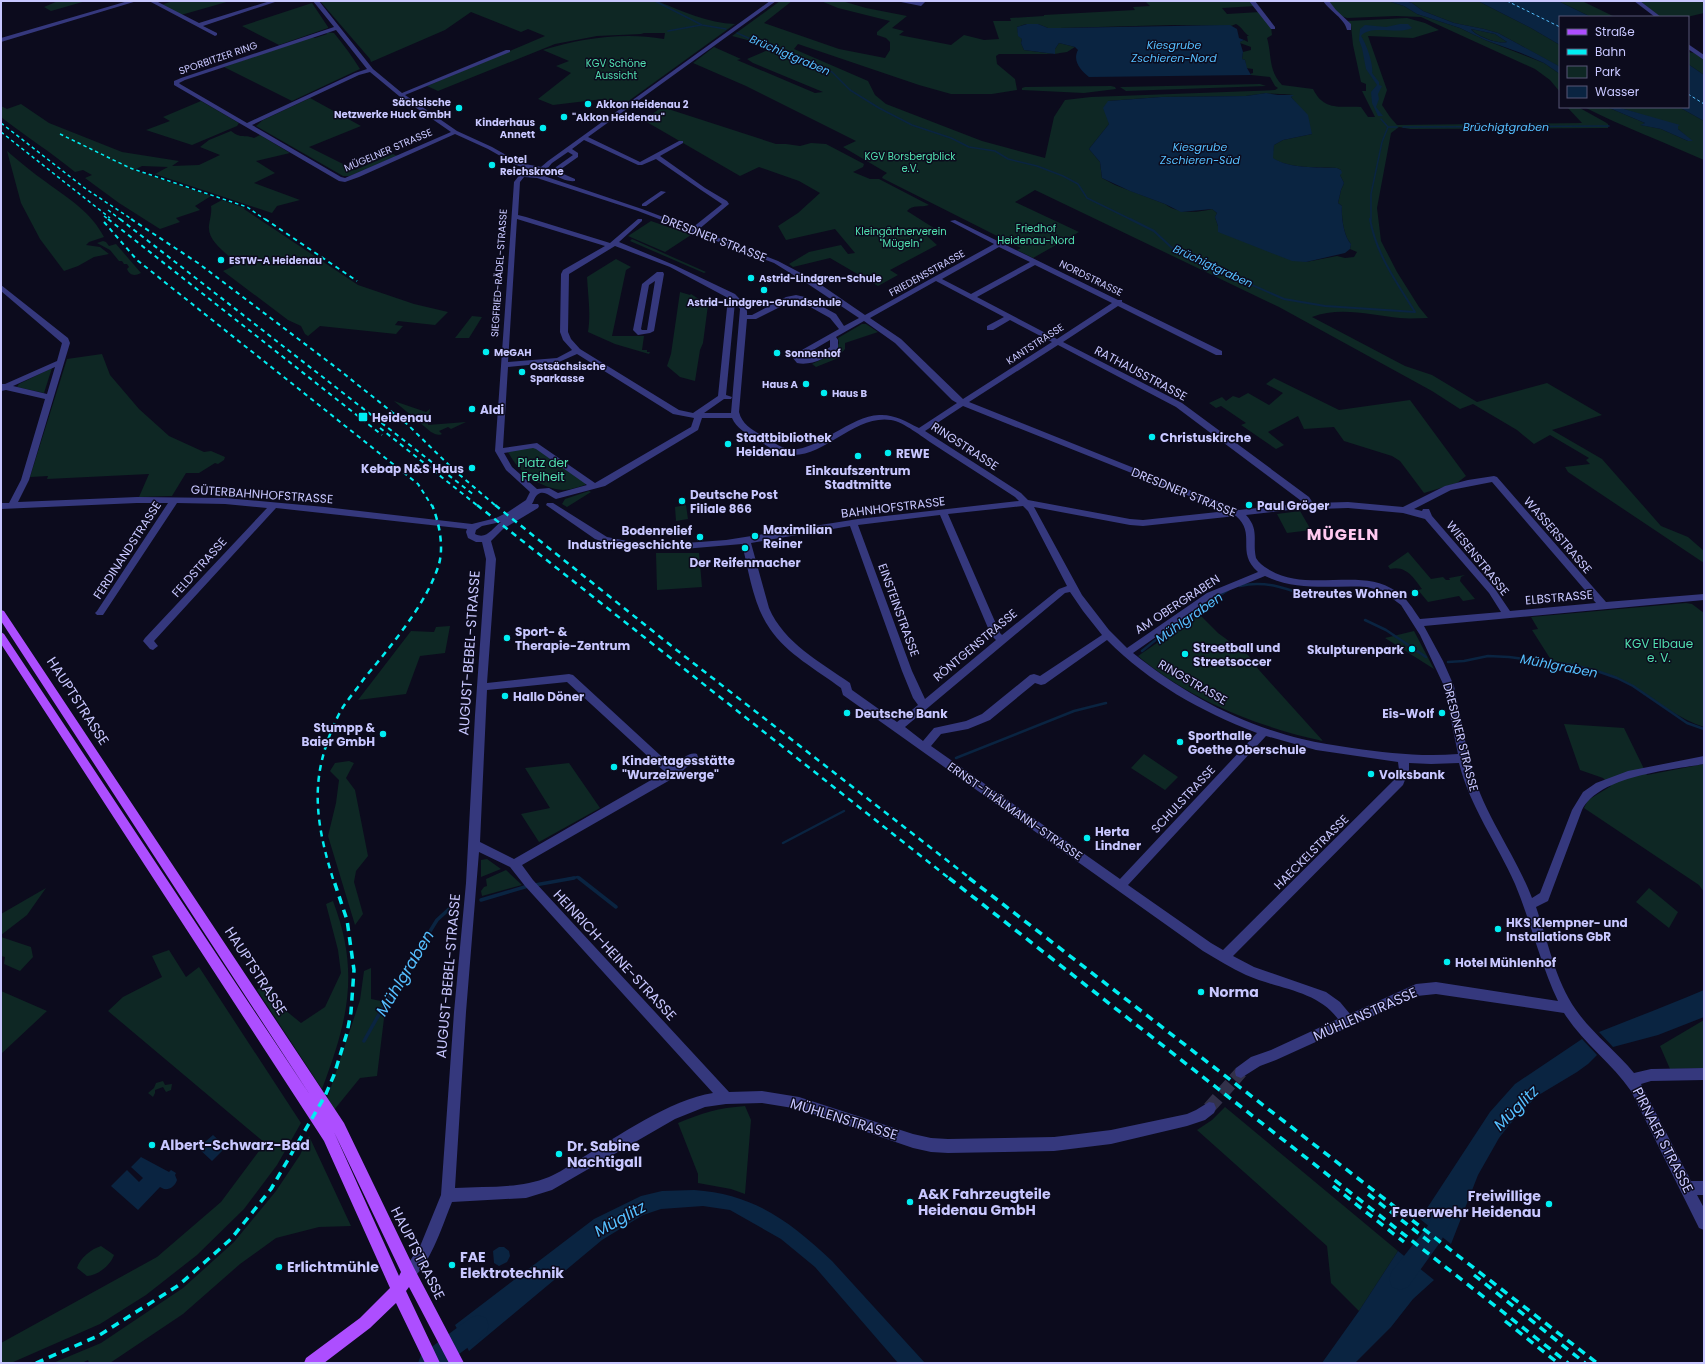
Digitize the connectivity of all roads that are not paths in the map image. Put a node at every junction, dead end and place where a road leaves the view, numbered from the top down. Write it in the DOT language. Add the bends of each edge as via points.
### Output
graph roads {
  1 [pos="134,1"];
  2 [pos="152,1"];
  3 [pos="275,1"];
  4 [pos="316,1"];
  5 [pos="773,1"];
  6 [pos="899,1"];
  7 [pos="923,1"];
  8 [pos="1252,1"];
  9 [pos="1326,1"];
  10 [pos="1637,1"];
  11 [pos="1657,16"];
  12 [pos="199,25"];
  13 [pos="337,28"];
  14 [pos="1273,28"];
  15 [pos="1349,29"];
  16 [pos="215,34"];
  17 [pos="1,40"];
  18 [pos="1689,47"];
  19 [pos="508,51"];
  20 [pos="1704,58"];
  21 [pos="371,70"];
  22 [pos="401,96"];
  23 [pos="247,125"];
  24 [pos="454,132"];
  25 [pos="584,138"];
  26 [pos="681,142"];
  27 [pos="568,149"];
  28 [pos="656,156"];
  29 [pos="534,172"];
  30 [pos="578,181"];
  31 [pos="593,186"];
  32 [pos="663,192"];
  33 [pos="514,216"];
  34 [pos="640,220"];
  35 [pos="953,221"];
  36 [pos="693,230"];
  37 [pos="612,244"];
  38 [pos="999,244"];
  39 [pos="1035,262"];
  40 [pos="672,266"];
  41 [pos="660,274"];
  42 [pos="937,279"];
  43 [pos="1,287"];
  44 [pos="732,296"];
  45 [pos="971,297"];
  46 [pos="1119,302"];
  47 [pos="1009,317"];
  48 [pos="743,318"];
  49 [pos="866,318"];
  50 [pos="990,328"];
  51 [pos="843,330"];
  52 [pos="832,337"];
  53 [pos="1057,342"];
  54 [pos="577,351"];
  55 [pos="1219,353"];
  56 [pos="60,362"];
  57 [pos="504,365"];
  58 [pos="2,388"];
  59 [pos="49,397"];
  60 [pos="722,397"];
  61 [pos="736,397"];
  62 [pos="963,403"];
  63 [pos="735,415"];
  64 [pos="697,416"];
  65 [pos="919,431"];
  66 [pos="499,451"];
  67 [pos="594,486"];
  68 [pos="536,492"];
  69 [pos="556,496"];
  70 [pos="1203,499"];
  71 [pos="174,501"];
  72 [pos="1422,502"];
  73 [pos="1027,503"];
  74 [pos="532,504"];
  75 [pos="274,505"];
  76 [pos="550,505"];
  77 [pos="1,506"];
  78 [pos="12,506"];
  79 [pos="1310,506"];
  80 [pos="1404,510"];
  81 [pos="943,512"];
  82 [pos="1237,512"];
  83 [pos="1202,516"];
  84 [pos="1428,517"];
  85 [pos="853,523"];
  86 [pos="493,526"];
  87 [pos="473,527"];
  88 [pos="486,539"];
  89 [pos="746,542"];
  90 [pos="1265,571"];
  91 [pos="1073,588"];
  92 [pos="1704,597"];
  93 [pos="1604,606"];
  94 [pos="1,613"];
  95 [pos="100,613"];
  96 [pos="1508,615"];
  97 [pos="1416,623"];
  98 [pos="1108,635"];
  99 [pos="1,636"];
  100 [pos="1002,640"];
  101 [pos="154,646"];
  102 [pos="1131,657"];
  103 [pos="482,687"];
  104 [pos="924,705"];
  105 [pos="897,728"];
  106 [pos="1264,732"];
  107 [pos="924,747"];
  108 [pos="693,757"];
  109 [pos="1465,758"];
  110 [pos="1403,759"];
  111 [pos="1704,760"];
  112 [pos="673,773"];
  113 [pos="473,848"];
  114 [pos="514,864"];
  115 [pos="1121,885"];
  116 [pos="1530,905"];
  117 [pos="1224,957"];
  118 [pos="1567,1008"];
  119 [pos="1347,1021"];
  120 [pos="1241,1072"];
  121 [pos="1704,1074"];
  122 [pos="1631,1078"];
  123 [pos="726,1098"];
  124 [pos="1209,1108"];
  125 [pos="1687,1188"];
  126 [pos="1704,1188"];
  127 [pos="448,1195"];
  128 [pos="1704,1223"];
  129 [pos="409,1273"];
  130 [pos="398,1291"];
  131 [pos="311,1363"];
  132 [pos="433,1363"];
  133 [pos="458,1363"];
  1 -- 17 [label="street"];
  2 -- 12 [label="street"];
  3 -- 12 [label="street"];
  4 -- 13 [label="street, DRESDNER STRASSE"];
  5 -- 25 [label="street, SIEGFRIED-RÄDEL-STRASSE"];
  6 -- 7 [label="street" via="921,4"];
  8 -- 14 [label="street"];
  9 -- 15 [label="street" via="1333,12 1349,25"];
  10 -- 11 [label="street"];
  12 -- 16 [label="street"];
  13 -- 21 [label="street, DRESDNER STRASSE"];
  13 -- 23 [label="street, SPORBITZER RING" via="176,82 177,85"];
  18 -- 20 [label="street"];
  19 -- 22 [label="street"];
  21 -- 22 [label="street, DRESDNER STRASSE"];
  21 -- 23 [label="street" via="357,74"];
  22 -- 24 [label="street, DRESDNER STRASSE"];
  23 -- 24 [label="street, MÜGELNER STRASSE" via="339,179 345,180"];
  24 -- 29 [label="street, DRESDNER STRASSE"];
  25 -- 27 [label="street, SIEGFRIED-RÄDEL-STRASSE"];
  25 -- 28 [label="street" via="640,164"];
  26 -- 28 [label="street"];
  27 -- 29 [label="street, SIEGFRIED-RÄDEL-STRASSE"];
  27 -- 30 [label="street" via="576,156 556,172"];
  28 -- 36 [label="street" via="726,204"];
  29 -- 33 [label="street, SIEGFRIED-RÄDEL-STRASSE" via="517,184"];
  29 -- 36 [label="street, DRESDNER STRASSE"];
  31 -- 32 [label="street" via="646,205"];
  33 -- 37 [label="street"];
  33 -- 57 [label="street, SIEGFRIED-RÄDEL-STRASSE"];
  34 -- 37 [label="street"];
  35 -- 38 [label="street, NORDSTRASSE"];
  36 -- 49 [label="street, DRESDNER STRASSE" via="776,262"];
  37 -- 40 [label="street"];
  37 -- 54 [label="street" via="565,274 564,332 567,340"];
  38 -- 39 [label="street, NORDSTRASSE"];
  38 -- 42 [label="street, FRIEDENSSTRASSE"];
  39 -- 45 [label="street"];
  39 -- 46 [label="street, NORDSTRASSE"];
  40 -- 41 [label="street"];
  40 -- 44 [label="street"];
  41 -- 41 [label="street" via="646,284 637,330 641,333 650,331"];
  42 -- 45 [label="street, RATHAUSSTRASSE"];
  42 -- 49 [label="street, FRIEDENSSTRASSE"];
  43 -- 56 [label="street" via="65,340"];
  44 -- 48 [label="street" via="744,309"];
  44 -- 60 [label="street"];
  45 -- 47 [label="street, RATHAUSSTRASSE"];
  46 -- 53 [label="street, KANTSTRASSE"];
  46 -- 55 [label="street, NORDSTRASSE"];
  47 -- 50 [label="street"];
  47 -- 53 [label="street, RATHAUSSTRASSE"];
  48 -- 51 [label="street" via="753,317 796,297 833,316"];
  48 -- 61 [label="street"];
  49 -- 51 [label="street, FRIEDENSSTRASSE"];
  49 -- 62 [label="street, DRESDNER STRASSE" via="898,341"];
  51 -- 52 [label="street, FRIEDENSSTRASSE"];
  52 -- 52 [label="street, FRIEDENSSTRASSE" via="834,348 816,359 806,362 796,357"];
  53 -- 62 [label="street, KANTSTRASSE"];
  53 -- 79 [label="street, RATHAUSSTRASSE" via="1179,405 1306,499"];
  54 -- 57 [label="street" via="559,360"];
  54 -- 64 [label="street" via="666,408"];
  56 -- 58 [label="street"];
  56 -- 59 [label="street"];
  57 -- 66 [label="street, SIEGFRIED-RÄDEL-STRASSE"];
  58 -- 59 [label="street"];
  59 -- 78 [label="street" via="25,480"];
  60 -- 61 [label="street"];
  60 -- 64 [label="street"];
  61 -- 63 [label="street"];
  62 -- 65 [label="street, RINGSTRASSE"];
  62 -- 70 [label="street, DRESDNER STRASSE"];
  63 -- 64 [label="street"];
  63 -- 65 [label="street" via="741,425 755,435 777,448 795,452 814,447 871,417 894,418"];
  64 -- 67 [label="street" via="695,428 602,484"];
  65 -- 73 [label="street, RINGSTRASSE"];
  66 -- 67 [label="street" via="539,446"];
  66 -- 68 [label="street" via="506,465"];
  67 -- 69 [label="street"];
  68 -- 69 [label="street" via="548,490"];
  68 -- 74 [label="street" via="531,496"];
  69 -- 76 [label="street"];
  70 -- 82 [label="street, DRESDNER STRASSE"];
  70 -- 83 [label="street"];
  71 -- 75 [label="street, GÜTERBAHNHOFSTRASSE" via="225,501"];
  71 -- 78 [label="street, GÜTERBAHNHOFSTRASSE" via="137,500"];
  71 -- 95 [label="street, FERDINANDSTRASSE"];
  72 -- 80 [label="street"];
  72 -- 84 [label="street"];
  72 -- 93 [label="street, WASSERSTRASSE" via="1442,490 1470,481 1494,480"];
  73 -- 81 [label="street, BAHNHOFSTRASSE"];
  73 -- 83 [label="street, BAHNHOFSTRASSE" via="1130,522 1157,522"];
  73 -- 91 [label="street, RINGSTRASSE"];
  74 -- 76 [label="street" via="543,507"];
  74 -- 86 [label="street"];
  75 -- 87 [label="street, GÜTERBAHNHOFSTRASSE"];
  75 -- 101 [label="street, FELDSTRASSE" via="148,641"];
  76 -- 89 [label="street, BAHNHOFSTRASSE" via="598,537 615,543 685,548"];
  77 -- 78 [label="street, GÜTERBAHNHOFSTRASSE"];
  79 -- 80 [label="street, BAHNHOFSTRASSE" via="1349,505"];
  79 -- 82 [label="street, BAHNHOFSTRASSE"];
  80 -- 84 [label="street, BAHNHOFSTRASSE" via="1415,511"];
  81 -- 85 [label="street, BAHNHOFSTRASSE"];
  81 -- 100 [label="street" via="996,635"];
  82 -- 83 [label="street, BAHNHOFSTRASSE"];
  82 -- 90 [label="street, DRESDNER STRASSE" via="1248,523 1250,529 1250,555"];
  84 -- 96 [label="street, WIESENSTRASSE" via="1492,591"];
  85 -- 89 [label="street, BAHNHOFSTRASSE"];
  85 -- 104 [label="street, EINSTEINSTRASSE" via="907,671 918,698"];
  86 -- 87 [label="street" via="483,523"];
  86 -- 88 [label="street" via="494,535"];
  87 -- 88 [label="street" via="470,534 473,538"];
  88 -- 103 [label="street, AUGUST-BEBEL-STRASSE" via="491,560"];
  89 -- 105 [label="street, ERNST-THÄLMANN-STRASSE" via="766,614 776,630 790,644 846,686 847,692"];
  90 -- 97 [label="street, DRESDNER STRASSE" via="1298,583 1358,583 1381,588 1404,603"];
  90 -- 102 [label="street, AM OBERGRABEN" via="1259,576 1210,595"];
  91 -- 98 [label="street, RINGSTRASSE" via="1086,609"];
  91 -- 100 [label="street, RÖNTGENSTRASSE" via="1062,591"];
  92 -- 93 [label="street, ELBSTRASSE"];
  93 -- 96 [label="street, ELBSTRASSE"];
  94 -- 129 [label="main road, HAUPTSTRASSE" via="339,1128"];
  96 -- 97 [label="street, ELBSTRASSE"];
  97 -- 109 [label="street, DRESDNER STRASSE" via="1452,693"];
  98 -- 102 [label="street, RINGSTRASSE"];
  98 -- 107 [label="street" via="1041,681 1034,678 986,716 968,725 938,731"];
  99 -- 130 [label="main road" via="329,1136"];
  100 -- 104 [label="street, RÖNTGENSTRASSE"];
  102 -- 106 [label="street, RINGSTRASSE" via="1162,681 1195,701"];
  103 -- 112 [label="street" via="569,678"];
  103 -- 113 [label="street, AUGUST-BEBEL-STRASSE"];
  104 -- 105 [label="street, RÖNTGENSTRASSE"];
  105 -- 107 [label="street, ERNST-THÄLMANN-STRASSE"];
  106 -- 110 [label="street, RINGSTRASSE" via="1322,747"];
  106 -- 115 [label="street, SCHULSTRASSE"];
  107 -- 115 [label="street, ERNST-THÄLMANN-STRASSE"];
  108 -- 112 [label="street"];
  109 -- 110 [label="street, RINGSTRASSE" via="1421,761"];
  109 -- 116 [label="street, DRESDNER STRASSE" via="1475,795 1518,876"];
  110 -- 117 [label="street, HAECKELSTRASSE" via="1404,770 1399,782"];
  111 -- 116 [label="street" via="1632,774 1589,793 1577,810 1550,886 1544,897"];
  112 -- 114 [label="street"];
  113 -- 114 [label="street, HEINRICH-HEINE-STRASSE" via="479,848"];
  113 -- 127 [label="street, AUGUST-BEBEL-STRASSE"];
  114 -- 123 [label="street, HEINRICH-HEINE-STRASSE"];
  115 -- 117 [label="street, ERNST-THÄLMANN-STRASSE"];
  116 -- 118 [label="street, DRESDNER STRASSE"];
  117 -- 119 [label="street, ERNST-THÄLMANN-STRASSE" via="1250,971 1322,996 1336,1006"];
  118 -- 119 [label="street, MÜHLENSTRASSE" via="1427,988 1408,992"];
  118 -- 122 [label="street, PIRNAER STRASSE"];
  119 -- 120 [label="street, MÜHLENSTRASSE" via="1272,1056 1259,1059"];
  121 -- 122 [label="street"];
  122 -- 125 [label="street, PIRNAER STRASSE"];
  123 -- 124 [label="street, MÜHLENSTRASSE" via="762,1097 799,1103 913,1141 948,1146 1084,1141 1187,1120"];
  123 -- 127 [label="street, MÜHLENSTRASSE" via="705,1101 671,1114 542,1187 526,1191"];
  125 -- 126 [label="street"];
  125 -- 128 [label="street, PIRNAER STRASSE"];
  127 -- 129 [label="street, AUGUST-BEBEL-STRASSE" via="426,1249"];
  129 -- 130 [label="main road, AUGUST-BEBEL-STRASSE"];
  129 -- 133 [label="main road, HAUPTSTRASSE"];
  130 -- 131 [label="main road, AUGUST-BEBEL-STRASSE" via="359,1328"];
  130 -- 132 [label="main road"];
}
